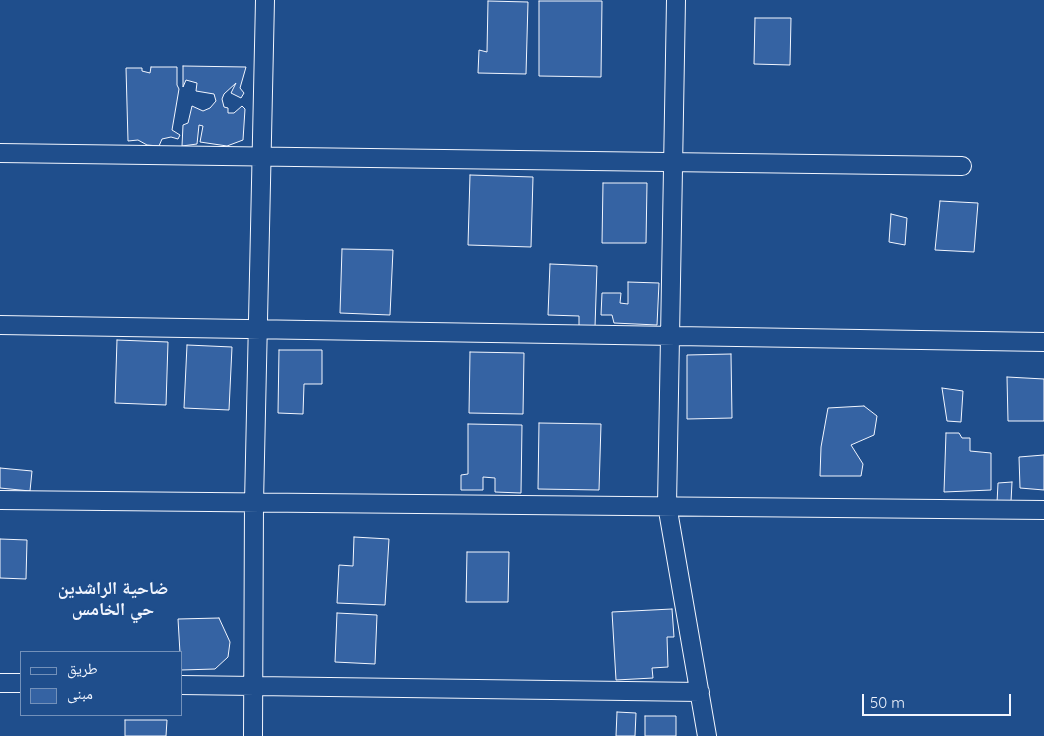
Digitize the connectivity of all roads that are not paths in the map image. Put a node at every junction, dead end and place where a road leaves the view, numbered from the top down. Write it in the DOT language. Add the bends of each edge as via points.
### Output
graph roads {
  1 [pos="265,0"];
  2 [pos="676,0"];
  3 [pos="0,153"];
  4 [pos="262,156"];
  5 [pos="674,162"];
  6 [pos="962,166"];
  7 [pos="0,325"];
  8 [pos="258,330"];
  9 [pos="670,336"];
  10 [pos="1044,342"];
  11 [pos="0,500"];
  12 [pos="254,502"];
  13 [pos="667,505"];
  14 [pos="1044,510"];
  15 [pos="0,683"];
  16 [pos="20,684"];
  17 [pos="182,685"];
  18 [pos="253,686"];
  19 [pos="700,692"];
  20 [pos="253,736"];
  21 [pos="707,736"];
  1 -- 4 [label="street"];
  2 -- 5 [label="street"];
  3 -- 4 [label="street"];
  4 -- 5 [label="street"];
  4 -- 8 [label="street"];
  5 -- 6 [label="street"];
  5 -- 9 [label="street"];
  7 -- 8 [label="street"];
  8 -- 9 [label="street"];
  8 -- 12 [label="street"];
  9 -- 10 [label="street"];
  9 -- 13 [label="street"];
  11 -- 12 [label="street"];
  12 -- 13 [label="street"];
  12 -- 18 [label="street"];
  13 -- 14 [label="street"];
  13 -- 19 [label="street"];
  15 -- 16 [label="street"];
  17 -- 18 [label="street"];
  18 -- 19 [label="street"];
  18 -- 20 [label="street"];
  19 -- 21 [label="street"];
}
